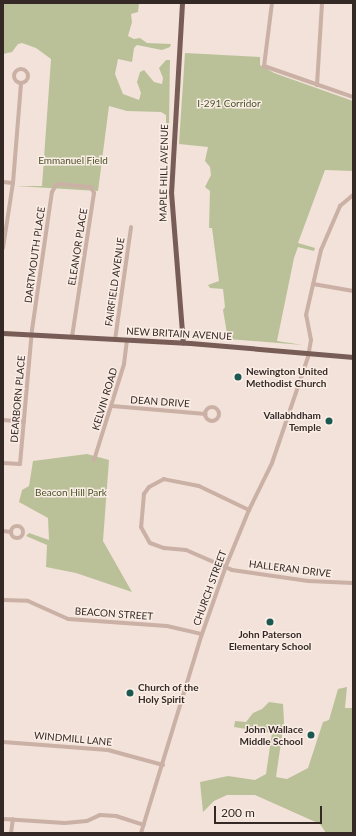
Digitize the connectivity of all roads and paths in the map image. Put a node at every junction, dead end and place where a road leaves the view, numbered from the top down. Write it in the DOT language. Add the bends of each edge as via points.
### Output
graph roads {
  1 [pos="182,3"];
  2 [pos="272,3"];
  3 [pos="322,3"];
  4 [pos="21,83"];
  5 [pos="317,85"];
  6 [pos="353,97"];
  7 [pos="3,182"];
  8 [pos="13,183"];
  9 [pos="63,184"];
  10 [pos="353,196"];
  11 [pos="131,227"];
  12 [pos="3,248"];
  13 [pos="313,284"];
  14 [pos="353,291"];
  15 [pos="3,333"];
  16 [pos="31,335"];
  17 [pos="72,337"];
  18 [pos="115,340"];
  19 [pos="127,340"];
  20 [pos="183,343"];
  21 [pos="309,354"];
  22 [pos="353,357"];
  23 [pos="112,406"];
  24 [pos="206,414"];
  25 [pos="3,420"];
  26 [pos="24,422"];
  27 [pos="94,460"];
  28 [pos="3,463"];
  29 [pos="249,510"];
  30 [pos="3,531"];
  31 [pos="11,532"];
  32 [pos="226,566"];
  33 [pos="353,583"];
  34 [pos="3,600"];
  35 [pos="202,634"];
  36 [pos="3,742"];
  37 [pos="163,765"];
  38 [pos="3,819"];
  39 [pos="13,819"];
  40 [pos="144,825"];
  41 [pos="11,833"];
  42 [pos="141,833"];
  1 -- 20 [label="main road, MAPLE HILL AVENUE" via="171,192"];
  2 -- 5 [label="street" via="264,66"];
  3 -- 5 [label="street"];
  4 -- 8 [label="street"];
  5 -- 6 [label="street"];
  7 -- 8 [label="street"];
  8 -- 12 [label="street"];
  9 -- 16 [label="street, DARTMOUTH PLACE" via="56,185 52,192"];
  9 -- 17 [label="street, ELEANOR PLACE" via="91,187 94,193"];
  10 -- 13 [label="street, CHURCH STREET" via="340,206 321,250"];
  11 -- 18 [label="street, FAIRFIELD AVENUE"];
  13 -- 14 [label="street"];
  13 -- 21 [label="street, CHURCH STREET" via="306,315 310,340"];
  15 -- 16 [label="main road, NEW BRITAIN AVENUE"];
  16 -- 17 [label="main road, NEW BRITAIN AVENUE"];
  16 -- 26 [label="street, DEARBORN PLACE"];
  17 -- 18 [label="main road, NEW BRITAIN AVENUE"];
  18 -- 19 [label="main road, NEW BRITAIN AVENUE"];
  19 -- 20 [label="main road, NEW BRITAIN AVENUE"];
  19 -- 23 [label="street, KELVIN ROAD" via="124,364"];
  20 -- 21 [label="main road, NEW BRITAIN AVENUE"];
  21 -- 22 [label="main road, NEW BRITAIN AVENUE"];
  21 -- 29 [label="street, CHURCH STREET" via="272,463"];
  23 -- 24 [label="street, DEAN DRIVE"];
  23 -- 27 [label="street, KELVIN ROAD"];
  25 -- 26 [label="street"];
  26 -- 28 [label="street, DEARBORN PLACE" via="20,464"];
  29 -- 32 [label="street, CHURCH STREET"];
  29 -- 32 [label="street, HALLERAN DRIVE" via="199,486 175,480 164,479 156,482 144,494 141,527 146,540 164,548 186,550"];
  30 -- 31 [label="street"];
  32 -- 33 [label="street, HALLERAN DRIVE" via="307,581"];
  32 -- 35 [label="street, CHURCH STREET"];
  34 -- 35 [label="street, BEACON STREET" via="28,601 68,618 167,626"];
  35 -- 37 [label="street, CHURCH STREET"];
  36 -- 37 [label="street, WINDMILL LANE" via="108,750"];
  37 -- 40 [label="street, CHURCH STREET"];
  38 -- 39 [label="street"];
  39 -- 40 [label="street" via="65,823 87,821 100,815 116,816"];
  39 -- 41 [label="street"];
  40 -- 42 [label="street, CHURCH STREET"];
}
